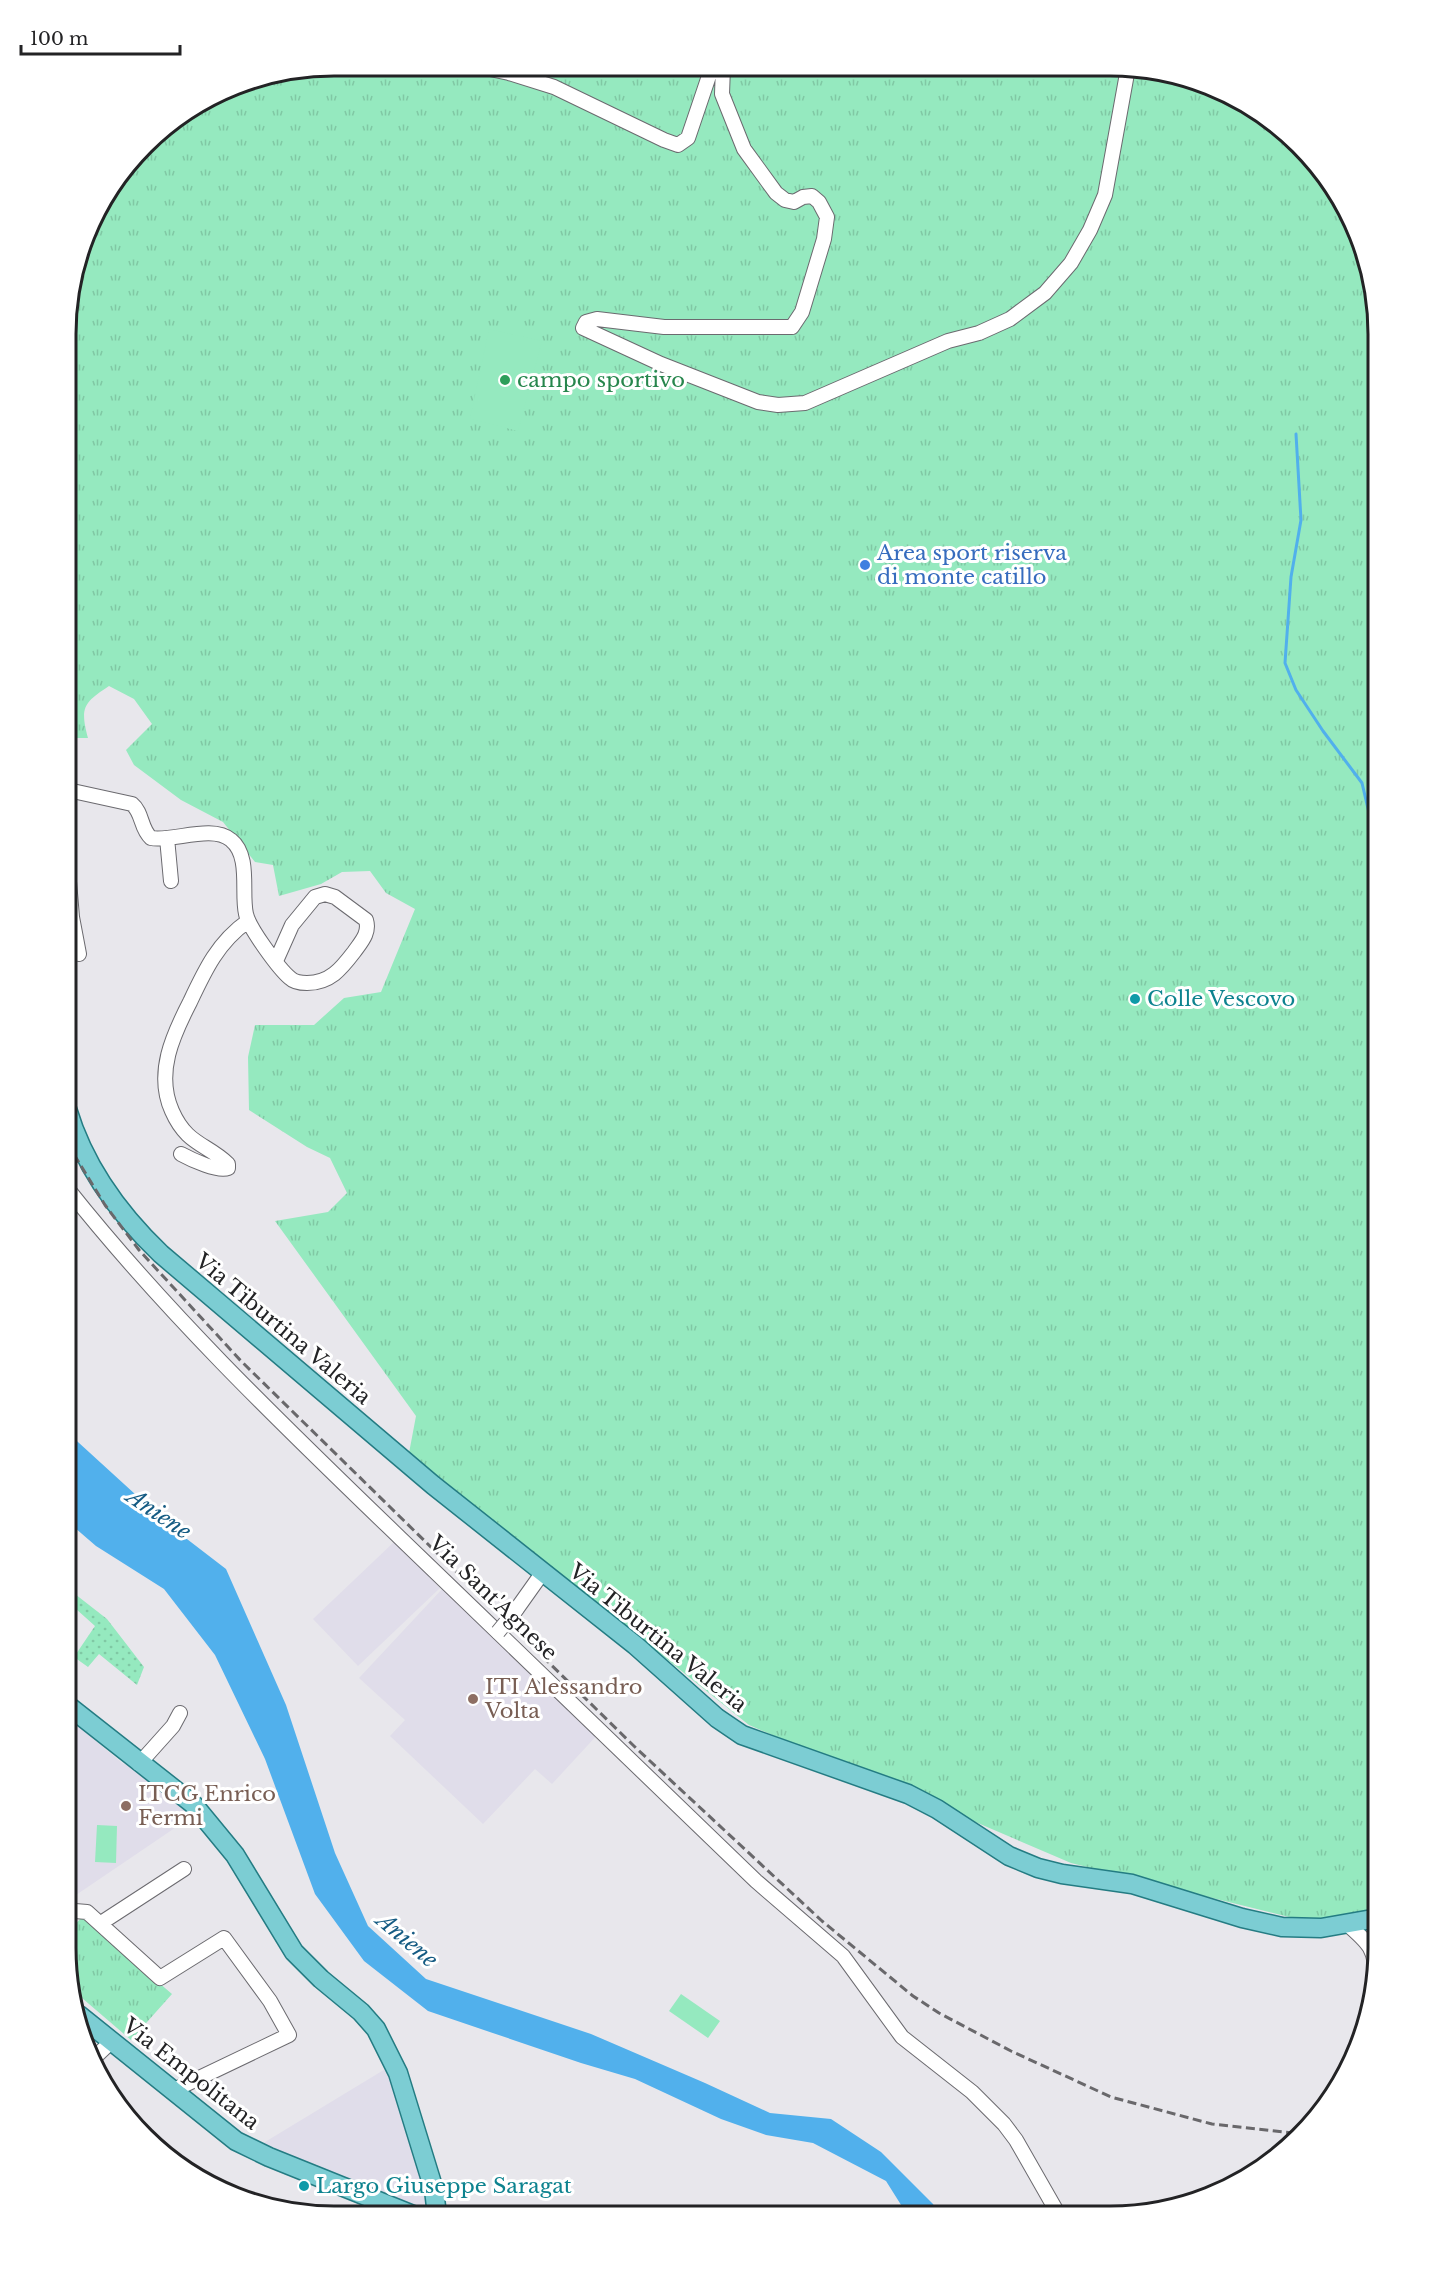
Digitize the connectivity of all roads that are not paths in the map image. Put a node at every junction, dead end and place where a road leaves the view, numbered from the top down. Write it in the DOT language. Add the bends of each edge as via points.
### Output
graph roads {
  1 [pos="519,76"];
  2 [pos="709,76"];
  3 [pos="723,76"];
  4 [pos="1126,77"];
  5 [pos="76,792"];
  6 [pos="167,837"];
  7 [pos="171,881"];
  8 [pos="249,921"];
  9 [pos="76,935"];
  10 [pos="80,954"];
  11 [pos="276,961"];
  12 [pos="76,1135"];
  13 [pos="181,1154"];
  14 [pos="76,1199"];
  15 [pos="543,1572"];
  16 [pos="498,1632"];
  17 [pos="76,1712"];
  18 [pos="180,1713"];
  19 [pos="139,1764"];
  20 [pos="184,1869"];
  21 [pos="76,1911"];
  22 [pos="1368,1920"];
  23 [pos="101,1923"];
  24 [pos="1347,1924"];
  25 [pos="1368,1944"];
  26 [pos="87,2020"];
  27 [pos="112,2041"];
  28 [pos="99,2054"];
  29 [pos="172,2091"];
  30 [pos="391,2206"];
  31 [pos="436,2206"];
  32 [pos="1054,2206"];
  1 -- 2 [label="street" via="554,87 678,145 688,138"];
  3 -- 4 [label="street" via="723,94 744,149 776,193 794,202 812,196 827,217 802,312 792,327 664,327 597,319 586,322 583,328 670,368 758,402 778,405 804,403 948,341 979,333 1010,319 1045,293 1071,263 1105,195"];
  5 -- 6 [label="street" via="132,804 138,809 148,836"];
  6 -- 7 [label="street"];
  6 -- 8 [label="street" via="214,834 234,843 241,861"];
  8 -- 11 [label="street"];
  8 -- 13 [label="street" via="221,945 203,974 173,1035 165,1074 168,1102 178,1122 199,1145 222,1158 228,1168 223,1170"];
  9 -- 10 [label="street"];
  11 -- 11 [label="street" via="292,925 315,897 335,897 366,920 362,941 341,968 325,980 297,982"];
  12 -- 15 [label="main road, Via Tiburtina Valeria" via="113,1200 174,1265 432,1485"];
  14 -- 16 [label="street, Via Sant'Agnese" via="149,1286 246,1388"];
  15 -- 16 [label="street, bridge"];
  15 -- 24 [label="main road, Via Tiburtina Valeria" via="735,1731 919,1799 1021,1862 1054,1873 1137,1886 1272,1925 1302,1929"];
  16 -- 32 [label="street, Via Sant'Agnese" via="756,1881 843,1956 902,2037 972,2092 1015,2137"];
  17 -- 19 [label="main road"];
  18 -- 19 [label="street"];
  19 -- 31 [label="main road" via="202,1814 240,1863 294,1952 361,2012 380,2035 394,2063 418,2134"];
  20 -- 23 [label="street"];
  21 -- 23 [label="street" via="83,1911"];
  22 -- 24 [label="main road, Via Tiburtina Valeria"];
  23 -- 29 [label="street" via="160,1978 224,1938 270,2001 289,2035"];
  24 -- 25 [label="street"];
  26 -- 27 [label="main road, Via Empolitana"];
  27 -- 28 [label="street"];
  27 -- 29 [label="main road, Via Empolitana"];
  29 -- 30 [label="main road, Via Empolitana" via="226,2134 254,2150"];
}
